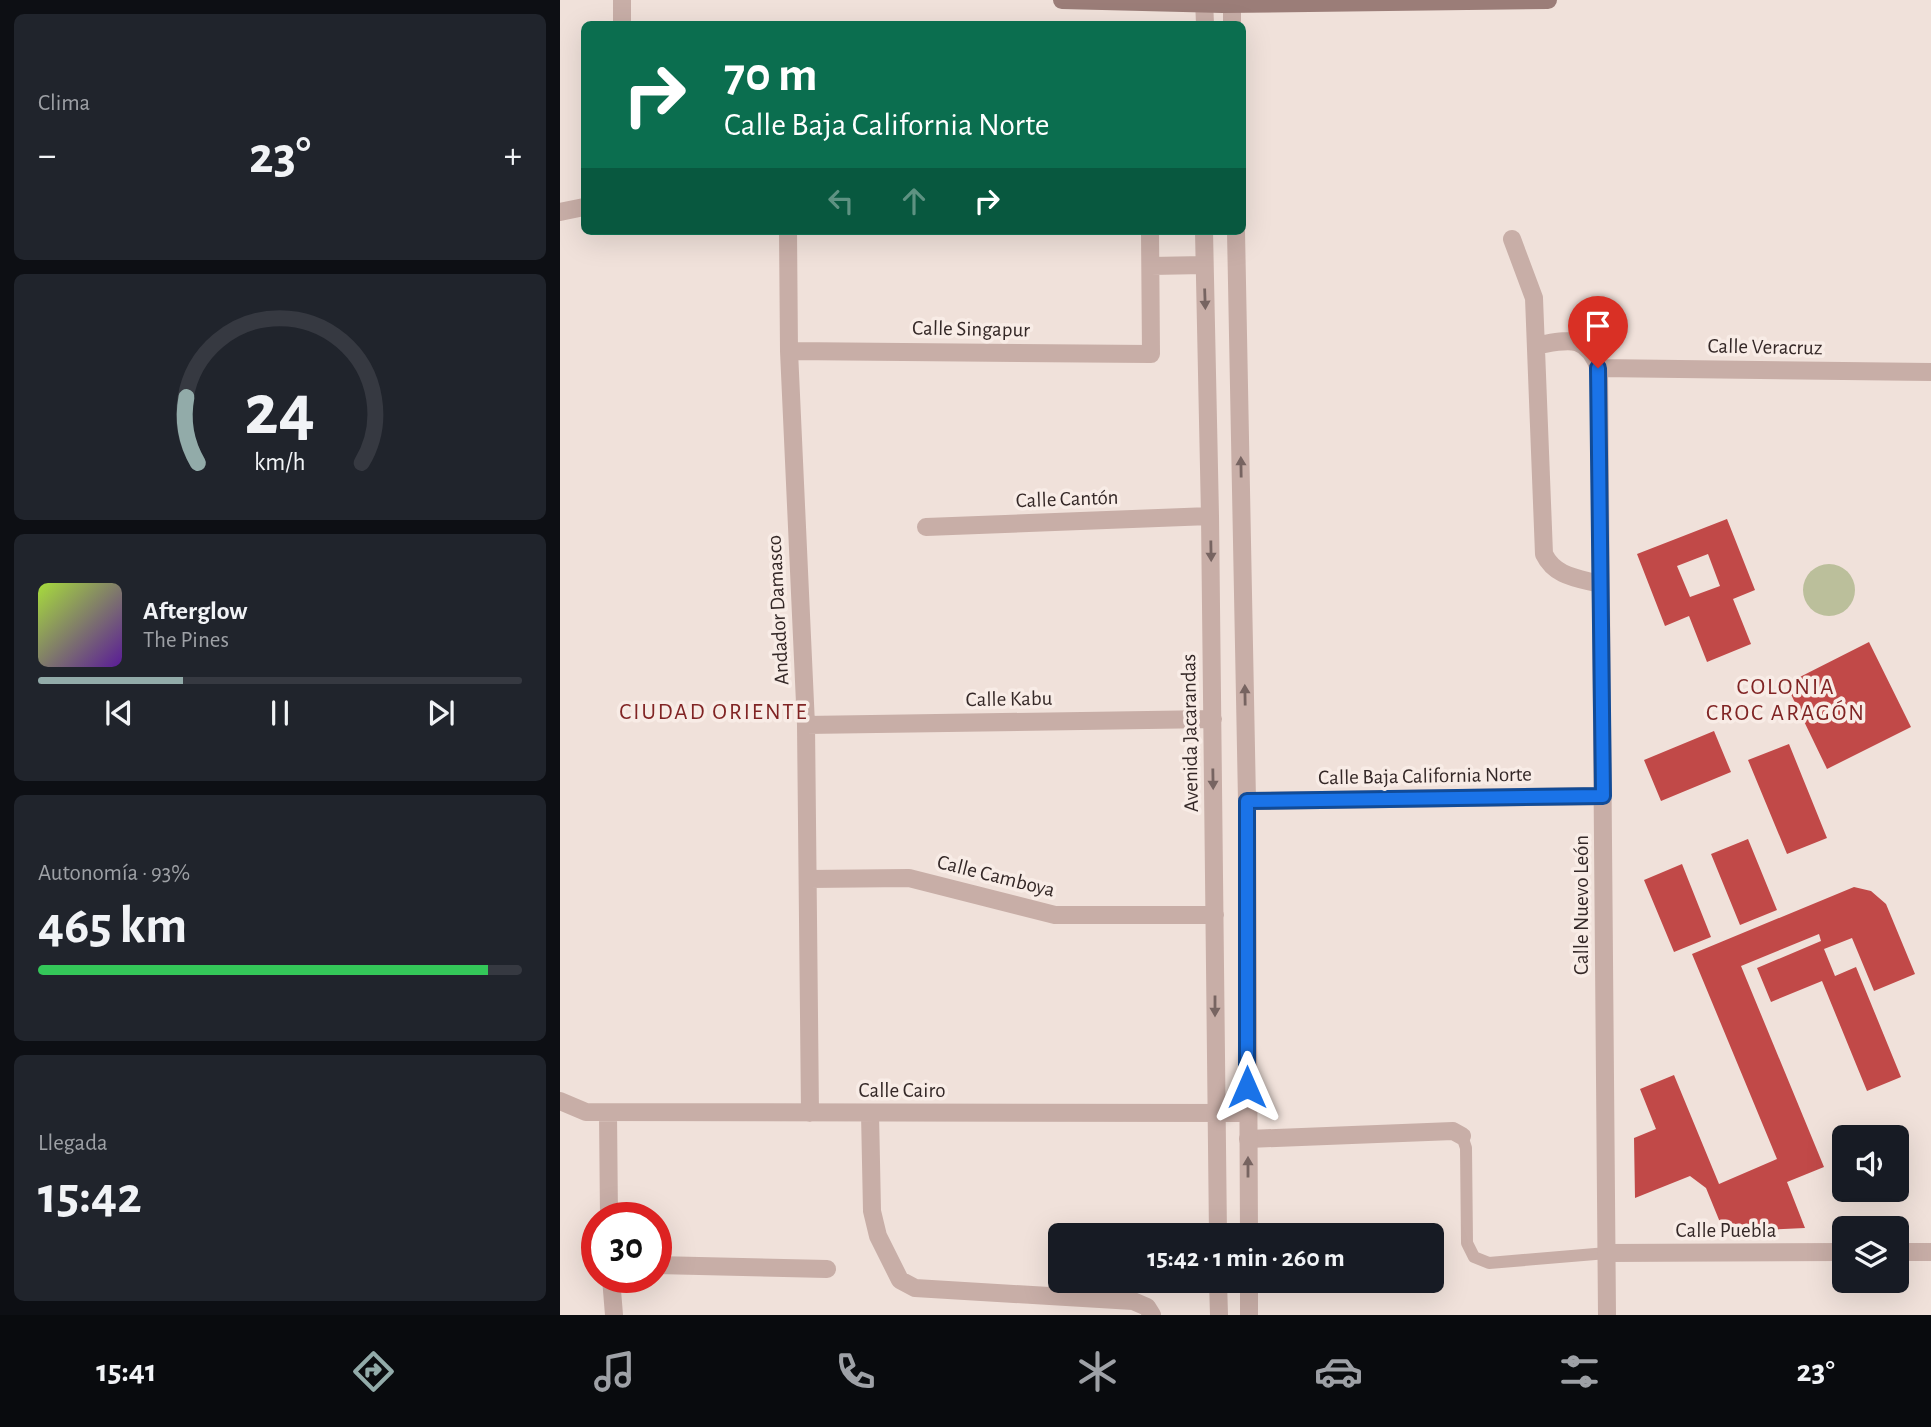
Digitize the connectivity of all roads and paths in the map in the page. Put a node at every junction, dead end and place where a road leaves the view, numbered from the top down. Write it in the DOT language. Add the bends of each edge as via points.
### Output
graph roads {
  1 [pos="622,0"];
  2 [pos="1062,0"];
  3 [pos="1548,0"];
  4 [pos="1204,2"];
  5 [pos="1229,2"];
  6 [pos="622,21"];
  7 [pos="1205,21"];
  8 [pos="1232,21"];
  9 [pos="581,208"];
  10 [pos="560,212"];
  11 [pos="788,235"];
  12 [pos="1150,235"];
  13 [pos="1204,235"];
  14 [pos="1236,235"];
  15 [pos="1512,239"];
  16 [pos="1204,265"];
  17 [pos="1151,266"];
  18 [pos="1538,345"];
  19 [pos="789,351"];
  20 [pos="1598,368"];
  21 [pos="1931,372"];
  22 [pos="1210,516"];
  23 [pos="926,527"];
  24 [pos="1600,584"];
  25 [pos="1213,719"];
  26 [pos="806,725"];
  27 [pos="1603,796"];
  28 [pos="1247,801"];
  29 [pos="809,879"];
  30 [pos="1215,915"];
  31 [pos="560,1101"];
  32 [pos="608,1113"];
  33 [pos="810,1113"];
  34 [pos="870,1113"];
  35 [pos="1216,1113"];
  36 [pos="1247,1113"];
  37 [pos="1462,1136"];
  38 [pos="1248,1139"];
  39 [pos="610,1202"];
  40 [pos="1218,1223"];
  41 [pos="1249,1223"];
  42 [pos="1832,1252"];
  43 [pos="1909,1252"];
  44 [pos="1931,1252"];
  45 [pos="1607,1253"];
  46 [pos="672,1265"];
  47 [pos="827,1269"];
  48 [pos="612,1293"];
  49 [pos="1218,1293"];
  50 [pos="1249,1293"];
  51 [pos="614,1315"];
  52 [pos="1152,1315"];
  53 [pos="1219,1315"];
  54 [pos="1249,1315"];
  55 [pos="1607,1315"];
  1 -- 6 [label="street"];
  2 -- 4 [label="main road"];
  3 -- 5 [label="main road"];
  4 -- 5 [label="main road"];
  4 -- 7 [label="street"];
  5 -- 8 [label="street"];
  9 -- 10 [label="street"];
  11 -- 19 [label="street, Andador Damasco"];
  12 -- 17 [label="street"];
  13 -- 16 [label="street, Avenida Jacarandas"];
  28 -- 14 [label="street, one-way"];
  15 -- 18 [label="street" via="1534,298"];
  16 -- 17 [label="street"];
  16 -- 22 [label="street, Avenida Jacarandas, one-way"];
  17 -- 19 [label="street, Calle Singapur" via="1152,354"];
  18 -- 20 [label="street" via="1584,345"];
  18 -- 24 [label="street" via="1544,554 1556,572"];
  19 -- 26 [label="street, Andador Damasco"];
  20 -- 21 [label="street, Calle Veracruz"];
  20 -- 24 [label="street, Calle Nuevo León"];
  22 -- 23 [label="street, Calle Cantón"];
  22 -- 25 [label="street, Avenida Jacarandas, one-way"];
  24 -- 27 [label="street, Calle Nuevo León"];
  25 -- 26 [label="street, Calle Kabu"];
  25 -- 30 [label="street, Avenida Jacarandas, one-way"];
  26 -- 29 [label="street, Andador Damasco"];
  27 -- 28 [label="street, Calle Baja California Norte"];
  27 -- 45 [label="street, Calle Nuevo León"];
  28 -- 36 [label="street"];
  29 -- 30 [label="street, Calle Camboya" via="909,877 1055,915"];
  29 -- 33 [label="street, Andador Damasco"];
  30 -- 35 [label="street, Avenida Jacarandas, one-way"];
  31 -- 32 [label="street, Calle Cairo" via="586,1112"];
  32 -- 33 [label="street, Calle Cairo"];
  32 -- 39 [label="street"];
  33 -- 34 [label="street, Calle Cairo"];
  34 -- 35 [label="street, Calle Cairo"];
  34 -- 52 [label="street" via="872,1211 878,1236 900,1280 915,1288 1133,1300"];
  35 -- 36 [label="street, Calle Cairo"];
  35 -- 40 [label="street, Avenida Jacarandas"];
  36 -- 38 [label="street"];
  37 -- 38 [label="street" via="1453,1131"];
  37 -- 45 [label="lane" via="1467,1242 1474,1258 1489,1263"];
  41 -- 38 [label="street, one-way"];
  42 -- 45 [label="street, Calle Puebla"];
  43 -- 44 [label="street"];
  45 -- 55 [label="street, Calle Nuevo León"];
  46 -- 47 [label="street"];
  48 -- 51 [label="street"];
  49 -- 53 [label="street"];
  50 -- 54 [label="street"];
}
